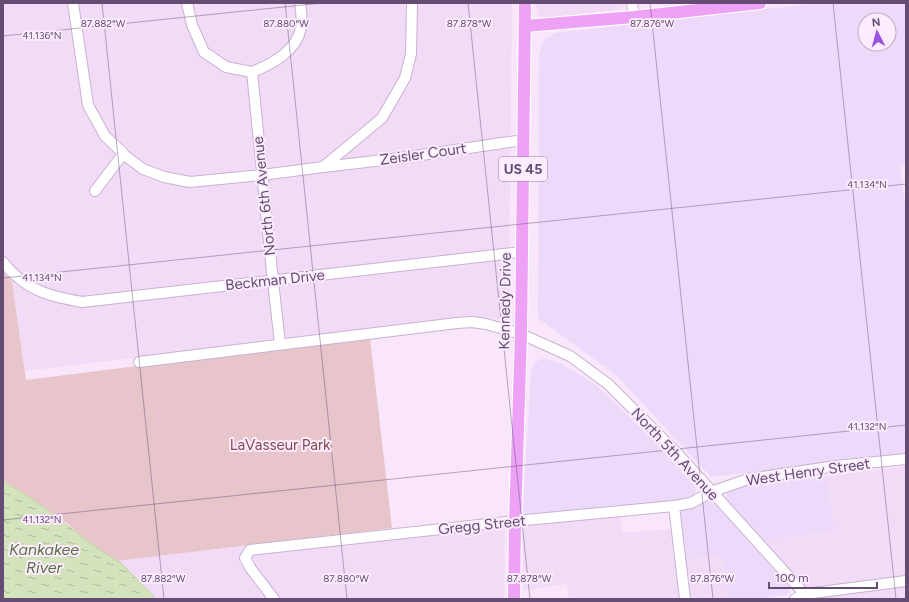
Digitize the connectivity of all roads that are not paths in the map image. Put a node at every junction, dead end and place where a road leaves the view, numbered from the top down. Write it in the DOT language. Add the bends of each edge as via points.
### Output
graph roads {
  1 [pos="73,3"];
  2 [pos="187,3"];
  3 [pos="300,3"];
  4 [pos="412,3"];
  5 [pos="525,3"];
  6 [pos="632,3"];
  7 [pos="760,3"];
  8 [pos="634,17"];
  9 [pos="525,26"];
  10 [pos="252,72"];
  11 [pos="524,140"];
  12 [pos="123,154"];
  13 [pos="323,167"];
  14 [pos="262,175"];
  15 [pos="95,191"];
  16 [pos="522,252"];
  17 [pos="3,262"];
  18 [pos="273,281"];
  19 [pos="521,334"];
  20 [pos="280,344"];
  21 [pos="139,362"];
  22 [pos="906,460"];
  23 [pos="711,492"];
  24 [pos="674,506"];
  25 [pos="515,521"];
  26 [pos="906,581"];
  27 [pos="807,597"];
  28 [pos="274,599"];
  29 [pos="514,599"];
  30 [pos="685,599"];
  31 [pos="795,599"];
  1 -- 12 [label="street, Zeisler Court" via="88,105 105,136"];
  2 -- 10 [label="street" via="192,25 204,52 226,67"];
  3 -- 10 [label="street" via="301,28 293,46 274,63"];
  4 -- 13 [label="street" via="411,54 405,78 382,118"];
  5 -- 9 [label="main road, Kennedy Drive / US 45"];
  6 -- 8 [label="street"];
  7 -- 8 [label="main road"];
  8 -- 9 [label="main road"];
  9 -- 11 [label="main road, Kennedy Drive / US 45"];
  10 -- 14 [label="street, North 6th Avenue"];
  11 -- 13 [label="street, Zeisler Court"];
  11 -- 16 [label="main road, Kennedy Drive / US 45"];
  12 -- 14 [label="street, Zeisler Court" via="143,169 164,177 190,182"];
  12 -- 15 [label="street"];
  13 -- 14 [label="street, Zeisler Court"];
  14 -- 18 [label="street, North 6th Avenue"];
  16 -- 18 [label="street, Beckman Drive"];
  16 -- 19 [label="main road, Kennedy Drive / US 45"];
  17 -- 18 [label="street, Beckman Drive" via="30,287 54,297 82,302"];
  18 -- 20 [label="street, North 6th Avenue"];
  19 -- 20 [label="street, North 5th Avenue" via="472,322"];
  19 -- 23 [label="street, North 5th Avenue" via="570,356 608,384 677,453"];
  19 -- 25 [label="main road, Kennedy Drive / US 45"];
  20 -- 21 [label="street, North 5th Avenue"];
  22 -- 23 [label="street, West Henry Street" via="836,466 748,479"];
  23 -- 24 [label="street, Gregg Street" via="691,503"];
  23 -- 27 [label="street, North 5th Avenue"];
  24 -- 25 [label="street, Gregg Street"];
  24 -- 30 [label="street"];
  25 -- 28 [label="street, Gregg Street" via="250,550 245,558"];
  25 -- 29 [label="main road, Kennedy Drive / US 45"];
  26 -- 27 [label="street"];
  27 -- 31 [label="street"];
}
